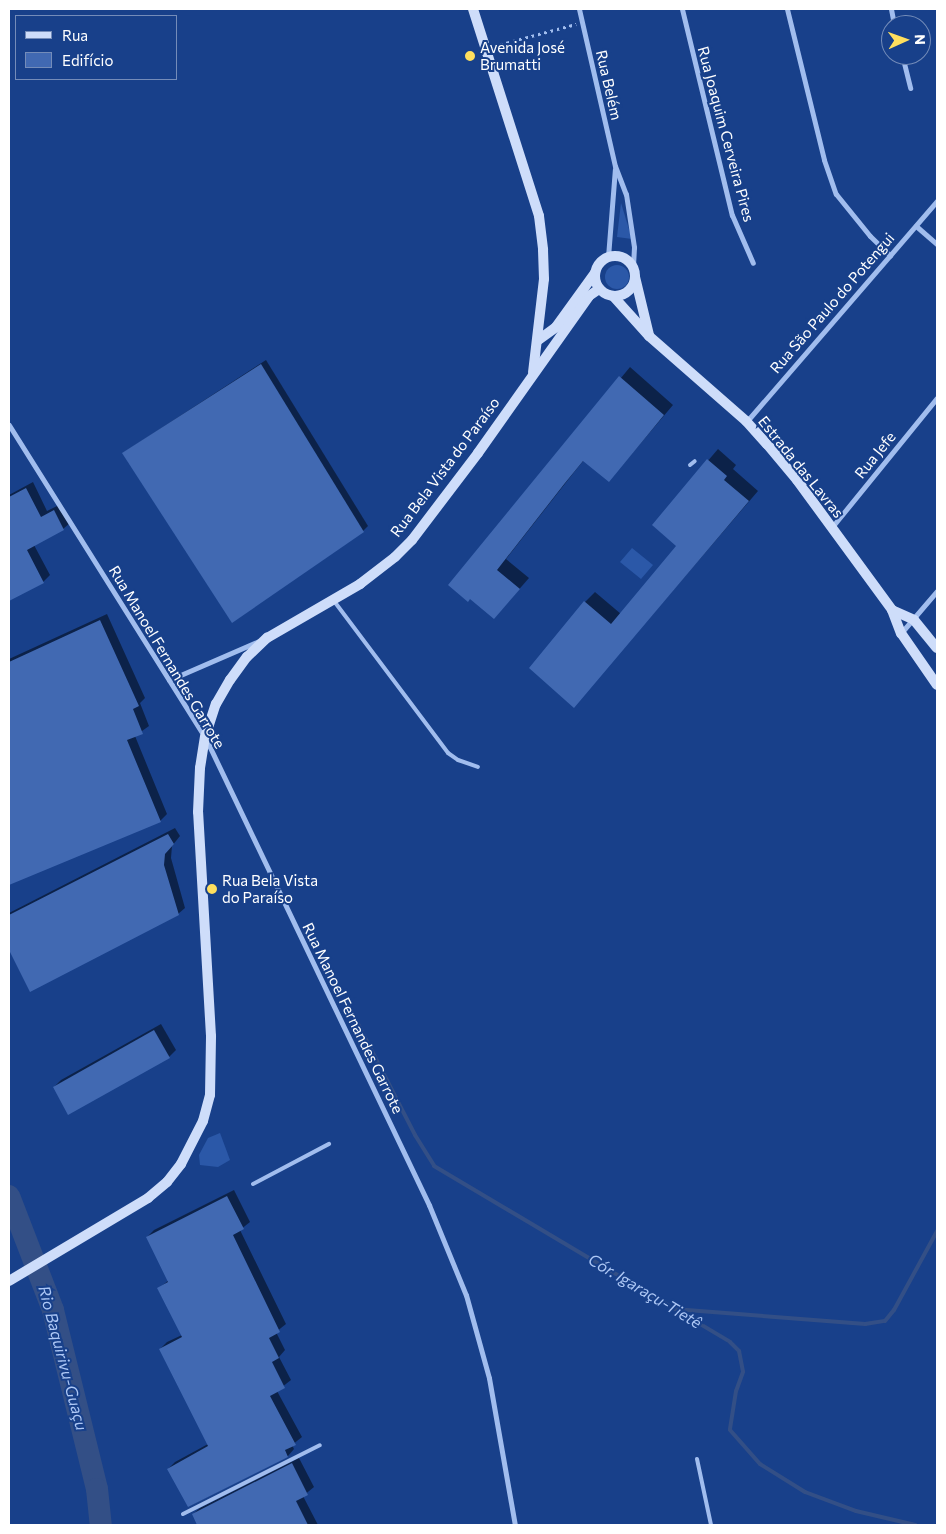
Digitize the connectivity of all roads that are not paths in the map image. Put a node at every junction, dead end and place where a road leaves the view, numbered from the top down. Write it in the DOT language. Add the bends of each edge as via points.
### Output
graph roads {
  1 [pos="473,9"];
  2 [pos="579,9"];
  3 [pos="682,9"];
  4 [pos="787,9"];
  5 [pos="904,65"];
  6 [pos="910,88"];
  7 [pos="615,166"];
  8 [pos="937,201"];
  9 [pos="916,226"];
  10 [pos="937,244"];
  11 [pos="890,255"];
  12 [pos="608,257"];
  13 [pos="753,263"];
  14 [pos="634,272"];
  15 [pos="595,273"];
  16 [pos="599,289"];
  17 [pos="613,296"];
  18 [pos="650,336"];
  19 [pos="537,341"];
  20 [pos="533,373"];
  21 [pos="937,398"];
  22 [pos="746,422"];
  23 [pos="9,425"];
  24 [pos="695,460"];
  25 [pos="690,465"];
  26 [pos="831,528"];
  27 [pos="937,591"];
  28 [pos="333,599"];
  29 [pos="892,610"];
  30 [pos="914,620"];
  31 [pos="901,633"];
  32 [pos="266,638"];
  33 [pos="937,648"];
  34 [pos="169,680"];
  35 [pos="937,685"];
  36 [pos="205,737"];
  37 [pos="478,767"];
  38 [pos="329,1144"];
  39 [pos="253,1184"];
  40 [pos="9,1281"];
  41 [pos="320,1445"];
  42 [pos="697,1460"];
  43 [pos="183,1514"];
  44 [pos="515,1525"];
  45 [pos="711,1525"];
  1 -- 19 [label="main road" via="538,216 544,279"];
  2 -- 7 [label="street, Rua Belém"];
  3 -- 13 [label="street, Rua Joaquim Cerveira Pires" via="732,215"];
  4 -- 11 [label="street" via="824,160 836,194 864,230"];
  5 -- 6 [label="street"];
  7 -- 12 [label="street, Rua Belém"];
  7 -- 14 [label="street, Rua Belém" via="626,194 634,247"];
  8 -- 9 [label="street, Rua São Paulo do Potengui"];
  9 -- 10 [label="street"];
  9 -- 11 [label="street, Rua São Paulo do Potengui"];
  11 -- 22 [label="street, Rua São Paulo do Potengui"];
  12 -- 14 [label="main road" via="622,258"];
  12 -- 15 [label="main road"];
  14 -- 17 [label="main road" via="634,283 625,294"];
  14 -- 18 [label="main road"];
  15 -- 16 [label="main road"];
  15 -- 19 [label="main road" via="556,327"];
  16 -- 17 [label="main road"];
  16 -- 20 [label="main road, Rua Bela Vista do Paraíso" via="589,296"];
  17 -- 18 [label="main road, Estrada das Lavras"];
  18 -- 22 [label="main road, Estrada das Lavras"];
  19 -- 20 [label="main road"];
  20 -- 28 [label="main road, Rua Bela Vista do Paraíso" via="412,540 360,584"];
  21 -- 26 [label="street, Rua Jefe"];
  22 -- 26 [label="main road, Estrada das Lavras" via="797,480"];
  23 -- 34 [label="street, Rua Manoel Fernandes Garrote"];
  24 -- 25 [label="lane"];
  26 -- 29 [label="main road, Estrada das Lavras"];
  27 -- 30 [label="street"];
  28 -- 32 [label="main road, Rua Bela Vista do Paraíso"];
  28 -- 37 [label="lane" via="448,753"];
  29 -- 30 [label="main road, Estrada das Lavras"];
  29 -- 31 [label="main road, Estrada das Lavras"];
  30 -- 31 [label="street"];
  30 -- 33 [label="main road"];
  31 -- 35 [label="main road"];
  32 -- 34 [label="street"];
  32 -- 36 [label="main road, Rua Bela Vista do Paraíso" via="230,680 216,704"];
  34 -- 36 [label="street, Rua Manoel Fernandes Garrote"];
  36 -- 40 [label="main road, Rua Bela Vista do Paraíso" via="198,812 211,1036 210,1095 203,1121 181,1164 148,1198"];
  36 -- 44 [label="street, Rua Manoel Fernandes Garrote" via="424,1196 466,1295 489,1378"];
  38 -- 39 [label="lane"];
  41 -- 43 [label="lane"];
  42 -- 45 [label="lane"];
}
